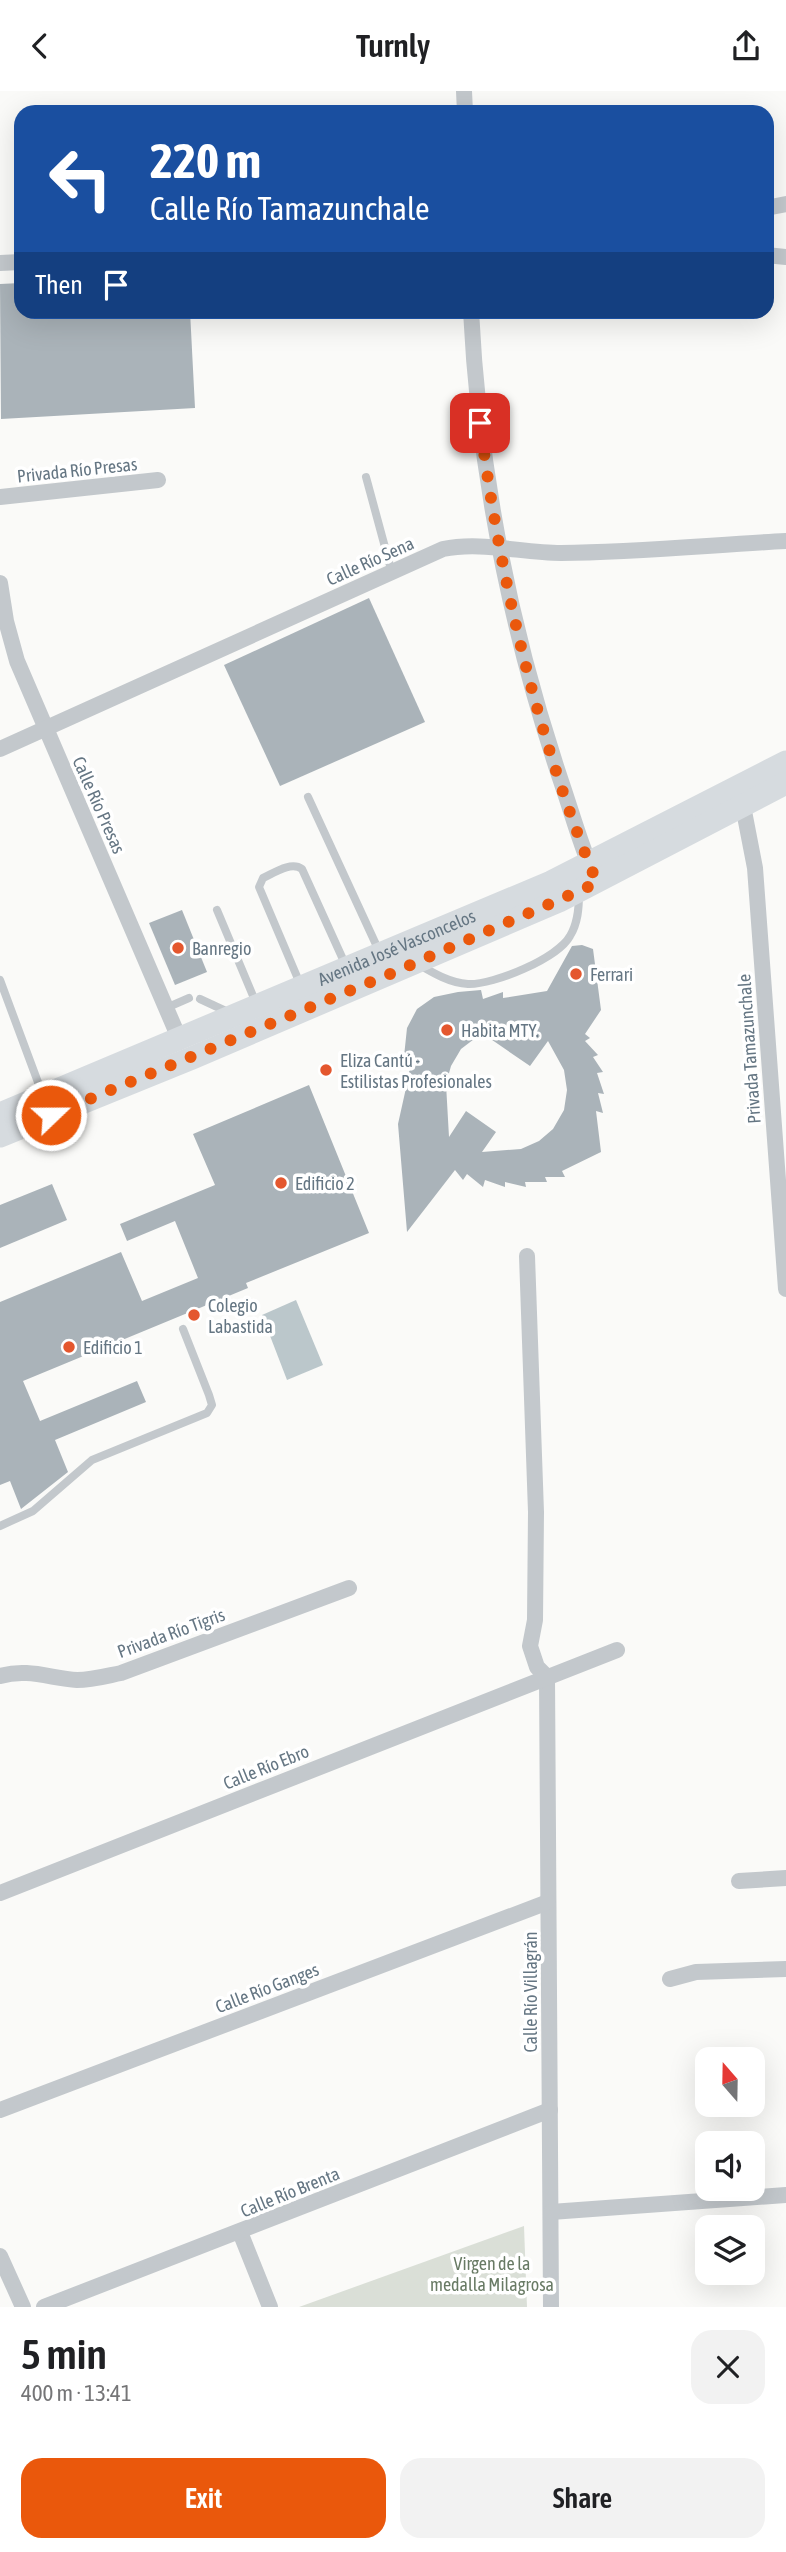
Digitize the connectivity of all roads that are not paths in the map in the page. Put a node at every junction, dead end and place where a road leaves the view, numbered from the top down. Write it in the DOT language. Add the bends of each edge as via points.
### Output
graph roads {
  1 [pos="471,319"];
  2 [pos="366,477"];
  3 [pos="158,480"];
  4 [pos="0,497"];
  5 [pos="786,541"];
  6 [pos="501,549"];
  7 [pos="391,573"];
  8 [pos="0,583"];
  9 [pos="45,729"];
  10 [pos="0,749"];
  11 [pos="786,762"];
  12 [pos="786,783"];
  13 [pos="308,797"];
  14 [pos="738,797"];
  15 [pos="589,879"];
  16 [pos="217,909"];
  17 [pos="381,954"];
  18 [pos="415,963"];
  19 [pos="347,969"];
  20 [pos="0,981"];
  21 [pos="302,988"];
  22 [pos="188,998"];
  23 [pos="200,999"];
  24 [pos="257,1005"];
  25 [pos="166,1008"];
  26 [pos="233,1015"];
  27 [pos="179,1038"];
  28 [pos="47,1105"];
  29 [pos="0,1114"];
  30 [pos="0,1136"];
  31 [pos="527,1256"];
  32 [pos="786,1289"];
  33 [pos="183,1329"];
  34 [pos="0,1526"];
  35 [pos="349,1588"];
  36 [pos="617,1650"];
  37 [pos="0,1676"];
  38 [pos="547,1677"];
  39 [pos="786,1878"];
  40 [pos="738,1881"];
  41 [pos="0,1893"];
  42 [pos="548,1902"];
  43 [pos="786,1969"];
  44 [pos="670,1979"];
  45 [pos="0,2110"];
  46 [pos="550,2110"];
  47 [pos="786,2195"];
  48 [pos="551,2212"];
  49 [pos="240,2232"];
  50 [pos="0,2256"];
  51 [pos="23,2307"];
  52 [pos="44,2307"];
  53 [pos="270,2307"];
  54 [pos="551,2307"];
  1 -- 6 [label="street" via="474,375"];
  2 -- 7 [label="lane"];
  3 -- 4 [label="street, Privada Río Presas"];
  5 -- 6 [label="street, Calle Río Sena" via="566,552"];
  6 -- 7 [label="street, Calle Río Sena" via="478,545 443,549"];
  6 -- 15 [label="street" via="518,632"];
  7 -- 9 [label="street, Calle Río Sena"];
  8 -- 9 [label="street, Calle Río Presas" via="17,661"];
  9 -- 10 [label="street, Calle Río Sena"];
  9 -- 25 [label="street, Calle Río Presas"];
  11 -- 14 [label="main road, Avenida José Vasconcelos"];
  12 -- 14 [label="main road, Avenida José Vasconcelos"];
  13 -- 17 [label="lane"];
  14 -- 15 [label="main road, Avenida José Vasconcelos"];
  14 -- 32 [label="street, Privada Tamazunchale" via="755,868"];
  15 -- 17 [label="main road, Avenida José Vasconcelos" via="551,882"];
  15 -- 18 [label="main road, Avenida José Vasconcelos"];
  15 -- 18 [label="lane" via="569,939 544,959 517,972 467,984 437,976"];
  16 -- 24 [label="lane"];
  17 -- 19 [label="main road, Avenida José Vasconcelos"];
  18 -- 28 [label="main road, Avenida José Vasconcelos"];
  19 -- 21 [label="main road, Avenida José Vasconcelos"];
  19 -- 21 [label="lane" via="302,869 291,866 263,878 259,887"];
  20 -- 28 [label="lane"];
  21 -- 24 [label="main road, Avenida José Vasconcelos"];
  22 -- 25 [label="lane"];
  23 -- 26 [label="lane"];
  24 -- 26 [label="main road, Avenida José Vasconcelos"];
  25 -- 27 [label="street, Calle Río Presas"];
  26 -- 27 [label="main road, Avenida José Vasconcelos"];
  27 -- 28 [label="main road, Avenida José Vasconcelos"];
  28 -- 29 [label="main road, Avenida José Vasconcelos"];
  28 -- 30 [label="main road, Avenida José Vasconcelos"];
  31 -- 38 [label="street" via="536,1512 535,1620 530,1646 537,1667"];
  33 -- 34 [label="lane" via="212,1405 207,1413 92,1461 33,1511"];
  35 -- 37 [label="street, Privada Río Tigris" via="121,1673 89,1680 30,1673"];
  36 -- 38 [label="street, Calle Río Ebro"];
  38 -- 41 [label="street, Calle Río Ebro"];
  38 -- 42 [label="street, Calle Río Villagrán"];
  39 -- 40 [label="street"];
  42 -- 45 [label="street, Calle Río Ganges"];
  42 -- 46 [label="street, Calle Río Villagrán"];
  43 -- 44 [label="street" via="696,1972"];
  46 -- 48 [label="street, Calle Río Villagrán"];
  46 -- 49 [label="street, Calle Río Brenta"];
  47 -- 48 [label="street"];
  48 -- 54 [label="street, Calle Río Villagrán"];
  49 -- 52 [label="street, Calle Río Brenta"];
  49 -- 53 [label="street"];
  50 -- 51 [label="street"];
}
